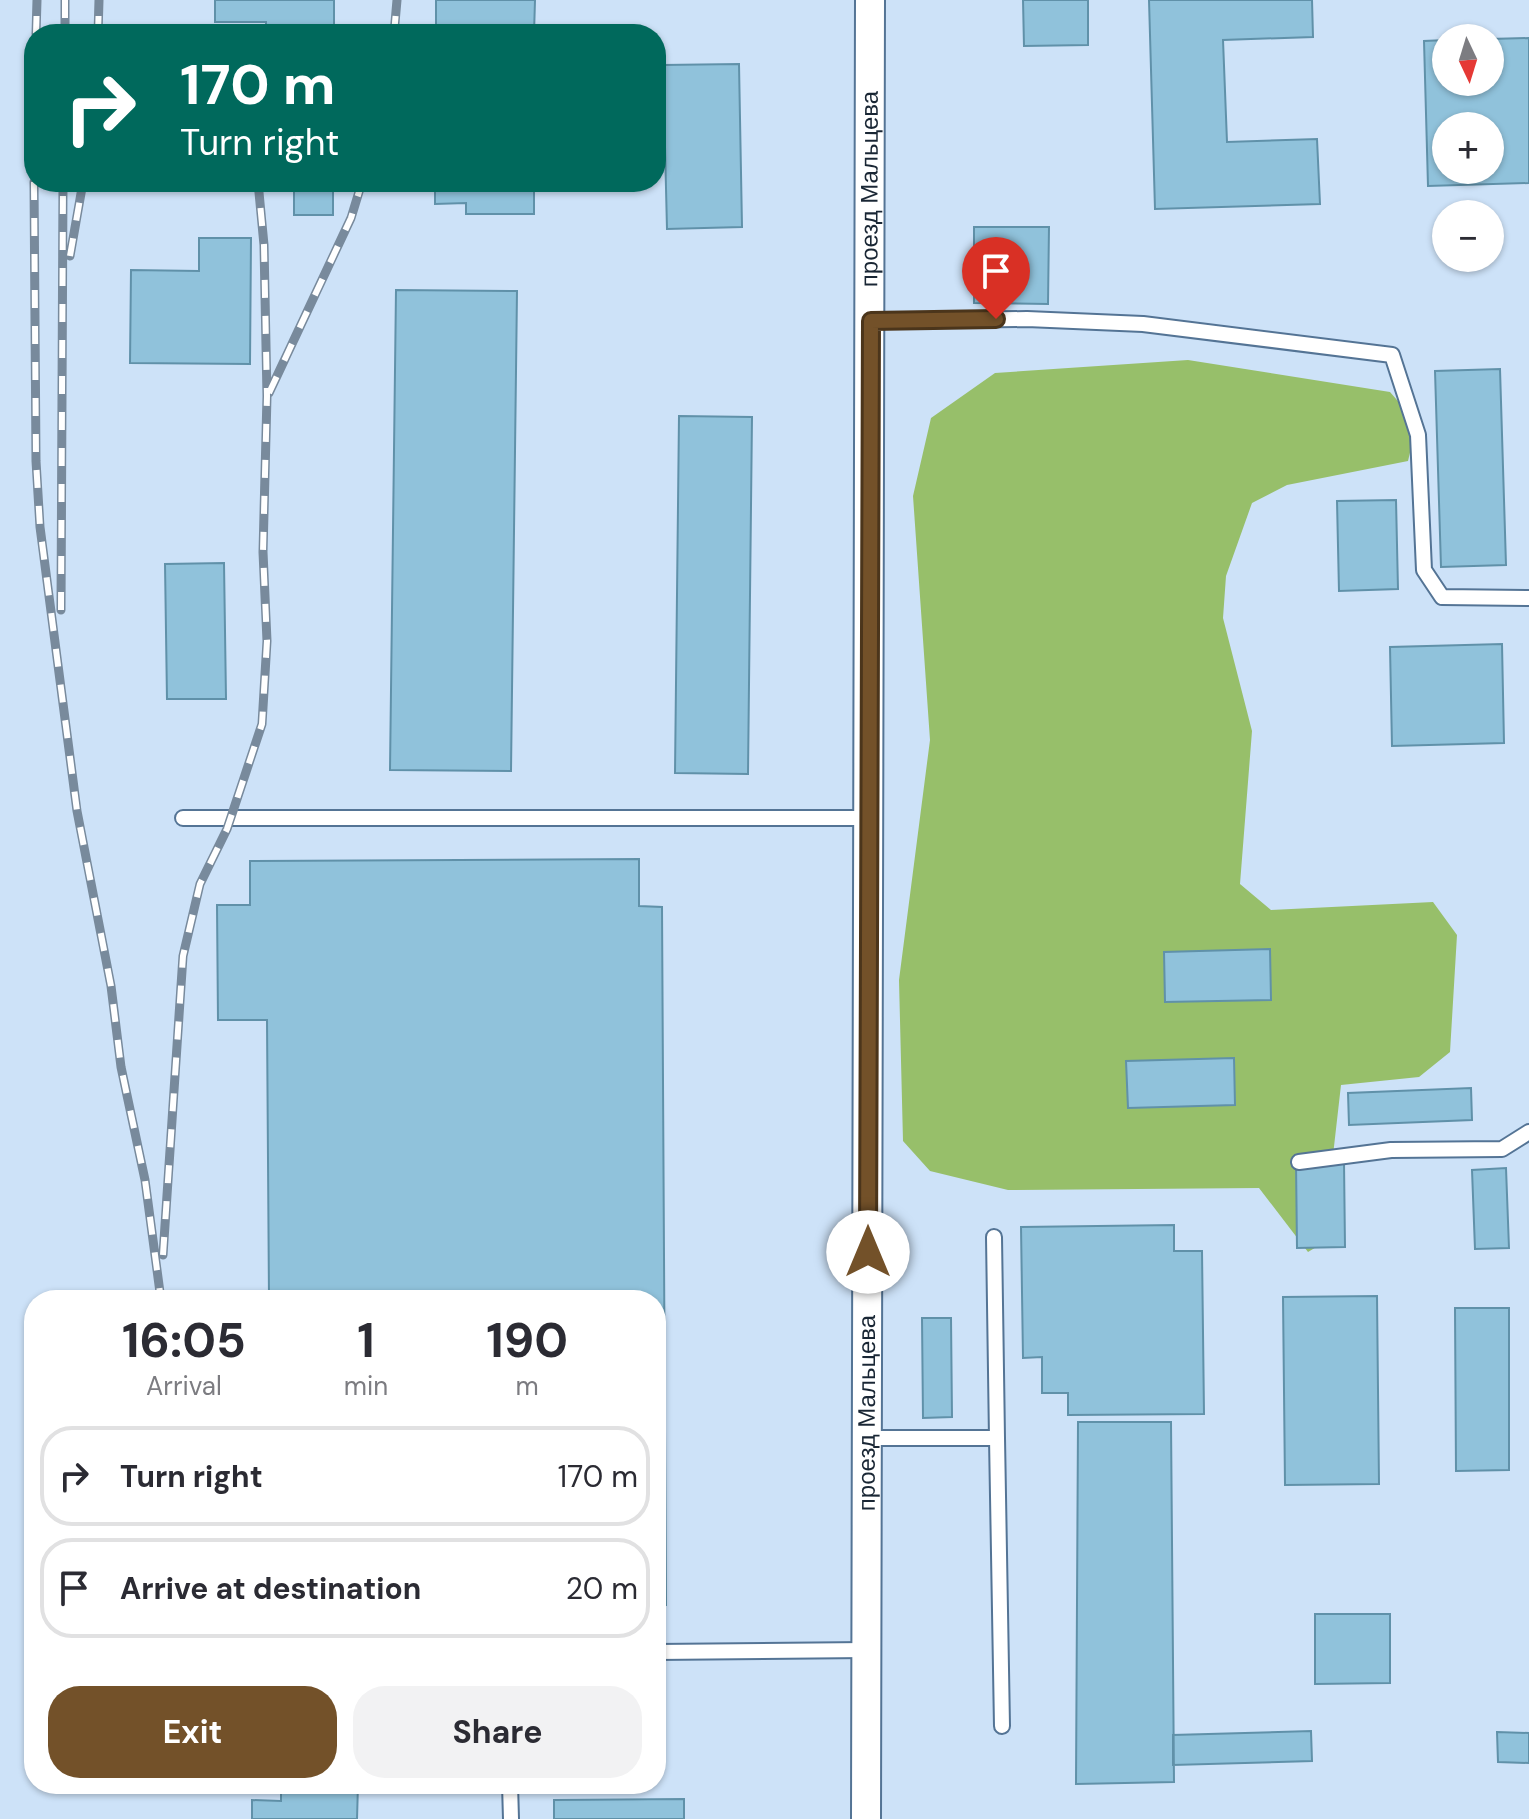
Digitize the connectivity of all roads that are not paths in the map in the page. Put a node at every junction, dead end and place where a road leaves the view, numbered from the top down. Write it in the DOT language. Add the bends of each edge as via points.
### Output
graph roads {
  1 [pos="870,0"];
  2 [pos="871,321"];
  3 [pos="1529,598"];
  4 [pos="183,818"];
  5 [pos="869,818"];
  6 [pos="1529,1132"];
  7 [pos="1299,1162"];
  8 [pos="994,1237"];
  9 [pos="867,1438"];
  10 [pos="997,1438"];
  11 [pos="867,1650"];
  12 [pos="666,1652"];
  13 [pos="1002,1726"];
  14 [pos="510,1794"];
  15 [pos="511,1819"];
  16 [pos="866,1819"];
  1 -- 2 [label="street, проезд Мальцева"];
  2 -- 3 [label="lane" via="1143,324 1392,355 1418,435 1424,570 1442,597"];
  2 -- 5 [label="street, проезд Мальцева"];
  4 -- 5 [label="lane"];
  5 -- 9 [label="street, проезд Мальцева"];
  6 -- 7 [label="lane" via="1502,1149 1391,1150"];
  8 -- 10 [label="lane"];
  9 -- 10 [label="lane"];
  9 -- 11 [label="street, проезд Мальцева"];
  10 -- 13 [label="lane"];
  11 -- 12 [label="lane"];
  11 -- 16 [label="street, проезд Мальцева"];
  14 -- 15 [label="lane"];
}
